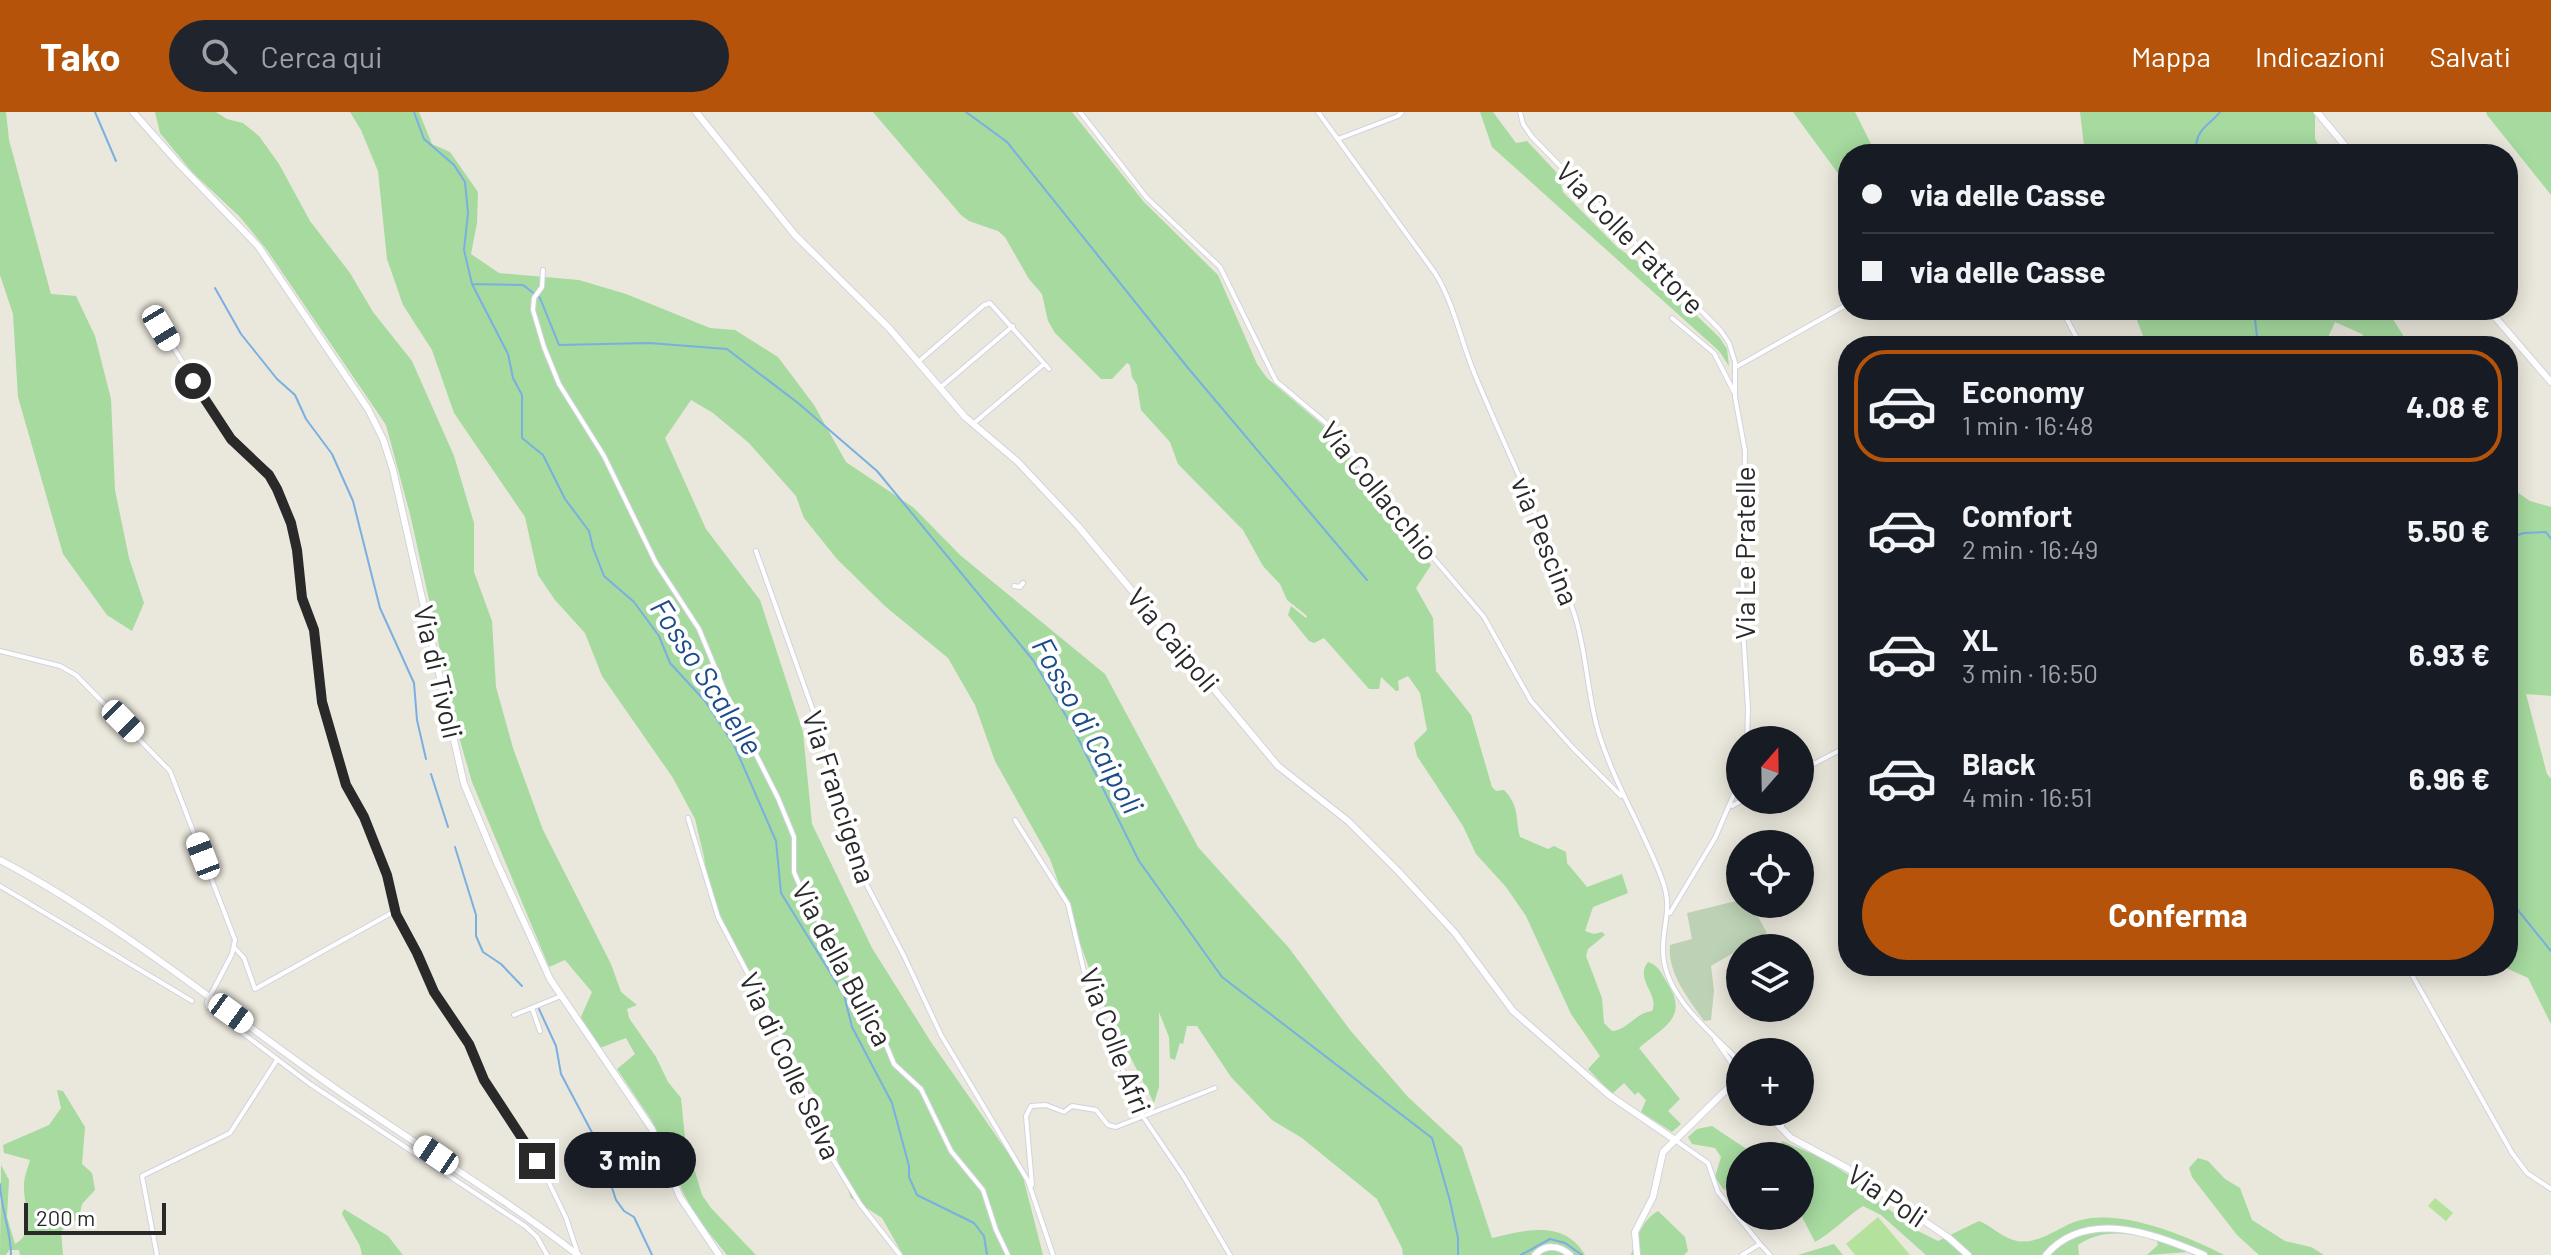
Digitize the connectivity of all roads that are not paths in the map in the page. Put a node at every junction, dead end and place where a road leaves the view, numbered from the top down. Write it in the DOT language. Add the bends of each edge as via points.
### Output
graph roads {
  1 [pos="133,112"];
  2 [pos="696,112"];
  3 [pos="1080,112"];
  4 [pos="1318,112"];
  5 [pos="1402,112"];
  6 [pos="1520,112"];
  7 [pos="2317,112"];
  8 [pos="1338,139"];
  9 [pos="2344,144"];
  10 [pos="543,270"];
  11 [pos="1838,310"];
  12 [pos="1672,318"];
  13 [pos="2498,320"];
  14 [pos="1013,326"];
  15 [pos="161,328"];
  16 [pos="2511,336"];
  17 [pos="2518,344"];
  18 [pos="918,362"];
  19 [pos="1044,364"];
  20 [pos="1736,367"];
  21 [pos="1049,369"];
  22 [pos="2551,382"];
  23 [pos="940,388"];
  24 [pos="1735,394"];
  25 [pos="972,425"];
  26 [pos="756,551"];
  27 [pos="1023,583"];
  28 [pos="1014,586"];
  29 [pos="0,651"];
  30 [pos="1747,726"];
  31 [pos="1838,751"];
  32 [pos="1814,764"];
  33 [pos="1623,798"];
  34 [pos="1726,814"];
  35 [pos="688,818"];
  36 [pos="1015,820"];
  37 [pos="0,860"];
  38 [pos="0,886"];
  39 [pos="395,911"];
  40 [pos="1669,915"];
  41 [pos="234,947"];
  42 [pos="2413,976"];
  43 [pos="561,996"];
  44 [pos="210,997"];
  45 [pos="192,1001"];
  46 [pos="532,1008"];
  47 [pos="514,1015"];
  48 [pos="540,1031"];
  49 [pos="1712,1034"];
  50 [pos="1726,1048"];
  51 [pos="1726,1054"];
  52 [pos="277,1060"];
  53 [pos="1215,1088"];
  54 [pos="1726,1090"];
  55 [pos="1142,1115"];
  56 [pos="1779,1126"];
  57 [pos="1782,1126"];
  58 [pos="1784,1132"];
  59 [pos="1675,1140"];
  60 [pos="1031,1188"];
  61 [pos="2551,1189"];
  62 [pos="1760,1244"];
  63 [pos="157,1255"];
  64 [pos="547,1255"];
  65 [pos="578,1255"];
  66 [pos="719,1255"];
  67 [pos="900,1255"];
  68 [pos="1008,1255"];
  69 [pos="1053,1255"];
  70 [pos="1230,1255"];
  71 [pos="1535,1255"];
  72 [pos="1570,1255"];
  73 [pos="1637,1255"];
  74 [pos="1742,1255"];
  75 [pos="1770,1255"];
  76 [pos="1968,1255"];
  77 [pos="2046,1255"];
  78 [pos="2204,1255"];
  1 -- 43 [label="street, Via di Tivoli" via="258,246 382,435 464,784"];
  2 -- 18 [label="street, Via Caipoli" via="790,230"];
  3 -- 33 [label="street, Via Collacchio" via="1147,198 1220,267 1276,381 1339,434 1402,521 1484,617 1533,703"];
  4 -- 8 [label="street, via Pescina"];
  5 -- 8 [label="street"];
  6 -- 20 [label="street, Via Colle Fattore" via="1532,137 1723,333"];
  7 -- 9 [label="street"];
  8 -- 33 [label="street, via Pescina" via="1445,291 1570,603 1594,718"];
  10 -- 68 [label="street, Via della Bulica" via="533,310 557,380 604,456 656,563 704,638 725,693 787,817 795,843 794,872 802,891 873,1013 894,1064 919,1087 952,1153 983,1190"];
  11 -- 20 [label="street"];
  12 -- 24 [label="street" via="1714,353"];
  13 -- 16 [label="street"];
  14 -- 18 [label="street" via="990,303 984,305"];
  14 -- 19 [label="street"];
  14 -- 23 [label="street"];
  15 -- 39 [label="street" via="231,439 269,475 289,517 302,598 314,630 322,702 346,785 387,875"];
  17 -- 22 [label="street"];
  18 -- 23 [label="street, Via Caipoli"];
  19 -- 21 [label="street"];
  19 -- 25 [label="street"];
  20 -- 24 [label="street, Via Le Pratelle"];
  23 -- 25 [label="street, Via Caipoli"];
  24 -- 30 [label="street, Via Le Pratelle" via="1745,451 1742,613"];
  25 -- 59 [label="street, Via Caipoli" via="1018,462 1074,521 1278,766 1352,825 1450,927 1509,1008 1609,1095"];
  26 -- 60 [label="street, Via Francigena" via="828,752 860,872 941,1035"];
  27 -- 28 [label="street"];
  29 -- 41 [label="street" via="74,673 168,768"];
  31 -- 32 [label="street"];
  33 -- 40 [label="street" via="1662,880"];
  34 -- 40 [label="street"];
  35 -- 67 [label="street, Via di Colle Selva" via="718,917 797,1067 823,1143 860,1204"];
  36 -- 55 [label="street, Via Colle Afri" via="1069,906 1088,988"];
  37 -- 44 [label="street" via="117,931"];
  38 -- 45 [label="street"];
  39 -- 41 [label="street" via="255,989 244,958"];
  39 -- 65 [label="street" via="484,1080 543,1170"];
  40 -- 49 [label="street" via="1663,948 1666,969 1682,1000"];
  41 -- 44 [label="street"];
  42 -- 61 [label="street" via="2515,1158"];
  43 -- 46 [label="street"];
  43 -- 66 [label="street, Via di Tivoli" via="652,1129 680,1197"];
  44 -- 52 [label="street" via="208,1007"];
  44 -- 65 [label="street"];
  46 -- 47 [label="street"];
  46 -- 48 [label="street"];
  49 -- 50 [label="street"];
  49 -- 51 [label="street"];
  52 -- 63 [label="street" via="229,1135 142,1176"];
  52 -- 64 [label="street" via="525,1226"];
  53 -- 55 [label="street"];
  54 -- 59 [label="street"];
  55 -- 60 [label="street" via="1114,1127 1091,1109 1070,1106 1064,1112 1031,1106 1026,1116"];
  55 -- 70 [label="street, Via Colle Afri"];
  56 -- 58 [label="street, Via Poli"];
  57 -- 58 [label="street"];
  58 -- 76 [label="street, Via Poli" via="1847,1168"];
  59 -- 62 [label="street" via="1708,1163 1720,1194"];
  59 -- 73 [label="street" via="1662,1155 1652,1200 1635,1232"];
  60 -- 69 [label="street"];
  62 -- 74 [label="street"];
  62 -- 75 [label="street"];
  71 -- 72 [label="street" via="1550,1247"];
  77 -- 78 [label="street" via="2065,1240 2106,1229 2150,1234"];
}
